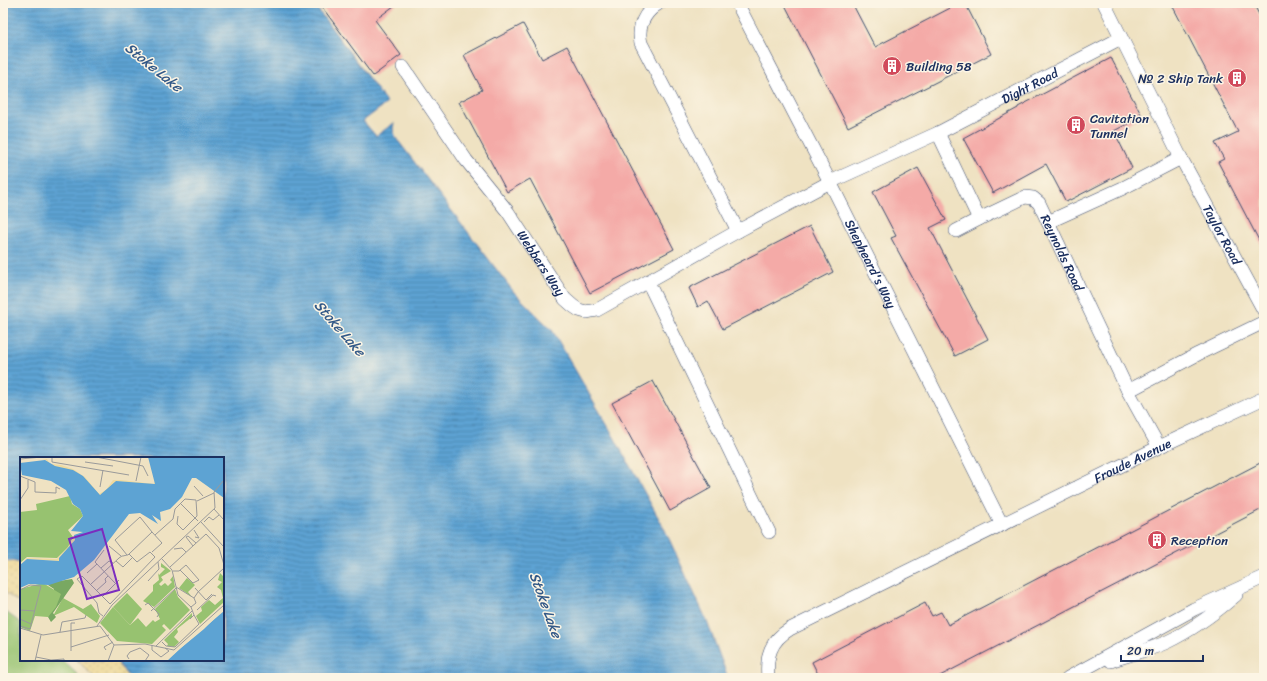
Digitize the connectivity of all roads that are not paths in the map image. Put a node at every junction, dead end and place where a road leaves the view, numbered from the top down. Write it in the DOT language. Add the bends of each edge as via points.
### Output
graph roads {
  1 [pos="659,3"];
  2 [pos="737,3"];
  3 [pos="1104,3"];
  4 [pos="1121,38"];
  5 [pos="403,67"];
  6 [pos="938,134"];
  7 [pos="1181,158"];
  8 [pos="830,182"];
  9 [pos="979,219"];
  10 [pos="1048,222"];
  11 [pos="738,231"];
  12 [pos="956,231"];
  13 [pos="648,282"];
  14 [pos="1264,311"];
  15 [pos="1264,322"];
  16 [pos="1128,391"];
  17 [pos="1264,398"];
  18 [pos="1159,447"];
  19 [pos="1002,525"];
  20 [pos="769,532"];
  21 [pos="1264,577"];
  22 [pos="1073,675"];
  23 [pos="768,678"];
  1 -- 11 [label="lane" via="649,11 643,21 640,31 641,43"];
  2 -- 8 [label="lane, Shepheard's Way"];
  3 -- 4 [label="lane, Taylor Road"];
  4 -- 6 [label="lane, Dight Road"];
  4 -- 7 [label="lane, Taylor Road"];
  5 -- 13 [label="lane, Webbers Way" via="466,160 508,212 568,303 579,310 591,311"];
  6 -- 8 [label="lane, Dight Road"];
  6 -- 9 [label="lane"];
  7 -- 10 [label="lane"];
  7 -- 14 [label="lane, Taylor Road"];
  8 -- 11 [label="lane, Webbers Way"];
  8 -- 19 [label="lane, Shepheard's Way"];
  9 -- 10 [label="lane, Reynolds Road" via="1030,197 1040,203"];
  9 -- 12 [label="lane"];
  10 -- 16 [label="lane, Reynolds Road"];
  11 -- 13 [label="lane, Webbers Way"];
  13 -- 20 [label="lane"];
  15 -- 16 [label="lane"];
  16 -- 18 [label="lane, Reynolds Road"];
  17 -- 18 [label="lane, Froude Avenue"];
  18 -- 19 [label="lane, Froude Avenue"];
  19 -- 23 [label="lane, Froude Avenue" via="784,633 773,644 769,655 766,667"];
  21 -- 22 [label="lane" via="1250,584 1194,628 1166,643"];
}
